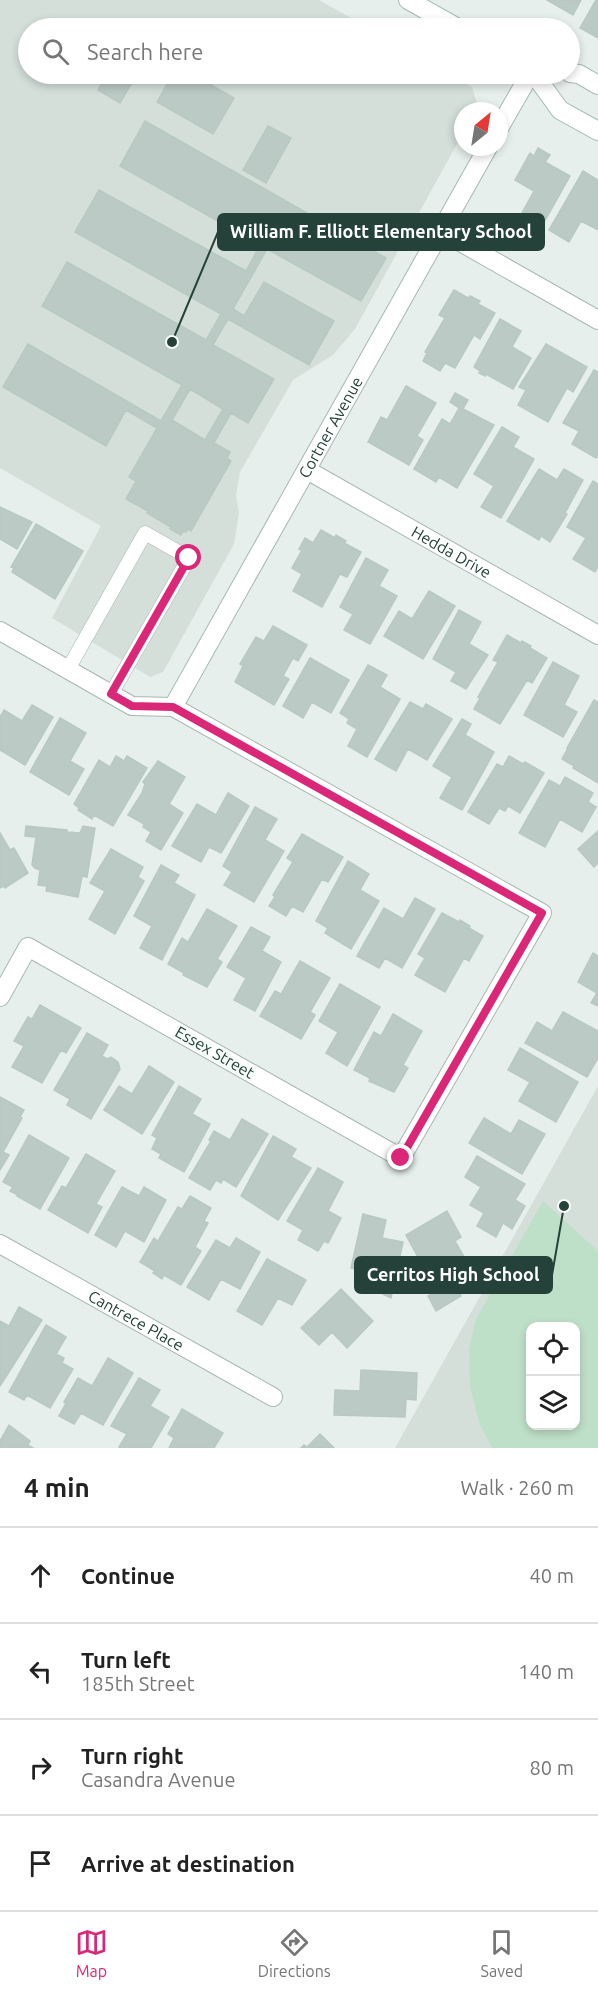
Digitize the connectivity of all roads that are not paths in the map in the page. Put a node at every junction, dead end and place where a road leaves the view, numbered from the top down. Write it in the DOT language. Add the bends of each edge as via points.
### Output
graph roads {
  1 [pos="408,0"];
  2 [pos="440,18"];
  3 [pos="580,75"];
  4 [pos="526,84"];
  5 [pos="540,84"];
  6 [pos="598,85"];
  7 [pos="508,113"];
  8 [pos="598,131"];
  9 [pos="483,156"];
  10 [pos="441,231"];
  11 [pos="598,320"];
  12 [pos="306,470"];
  13 [pos="0,631"];
  14 [pos="598,635"];
  15 [pos="68,671"];
  16 [pos="111,694"];
  17 [pos="173,707"];
  18 [pos="0,997"];
  19 [pos="0,1244"];
  20 [pos="273,1397"];
  1 -- 2 [label="street"];
  3 -- 6 [label="street"];
  4 -- 7 [label="street"];
  5 -- 8 [label="street" via="560,110"];
  9 -- 10 [label="street, Cortner Avenue"];
  10 -- 11 [label="street"];
  10 -- 12 [label="street, Cortner Avenue"];
  12 -- 14 [label="street, Hedda Drive"];
  12 -- 17 [label="street, Cortner Avenue"];
  13 -- 15 [label="street"];
  15 -- 16 [label="street"];
  15 -- 16 [label="lane" via="145,533 189,558"];
  16 -- 17 [label="street" via="132,706"];
  17 -- 18 [label="street, Essex Street" via="542,913 401,1158 28,946"];
  19 -- 20 [label="street, Cantrece Place"];
}
